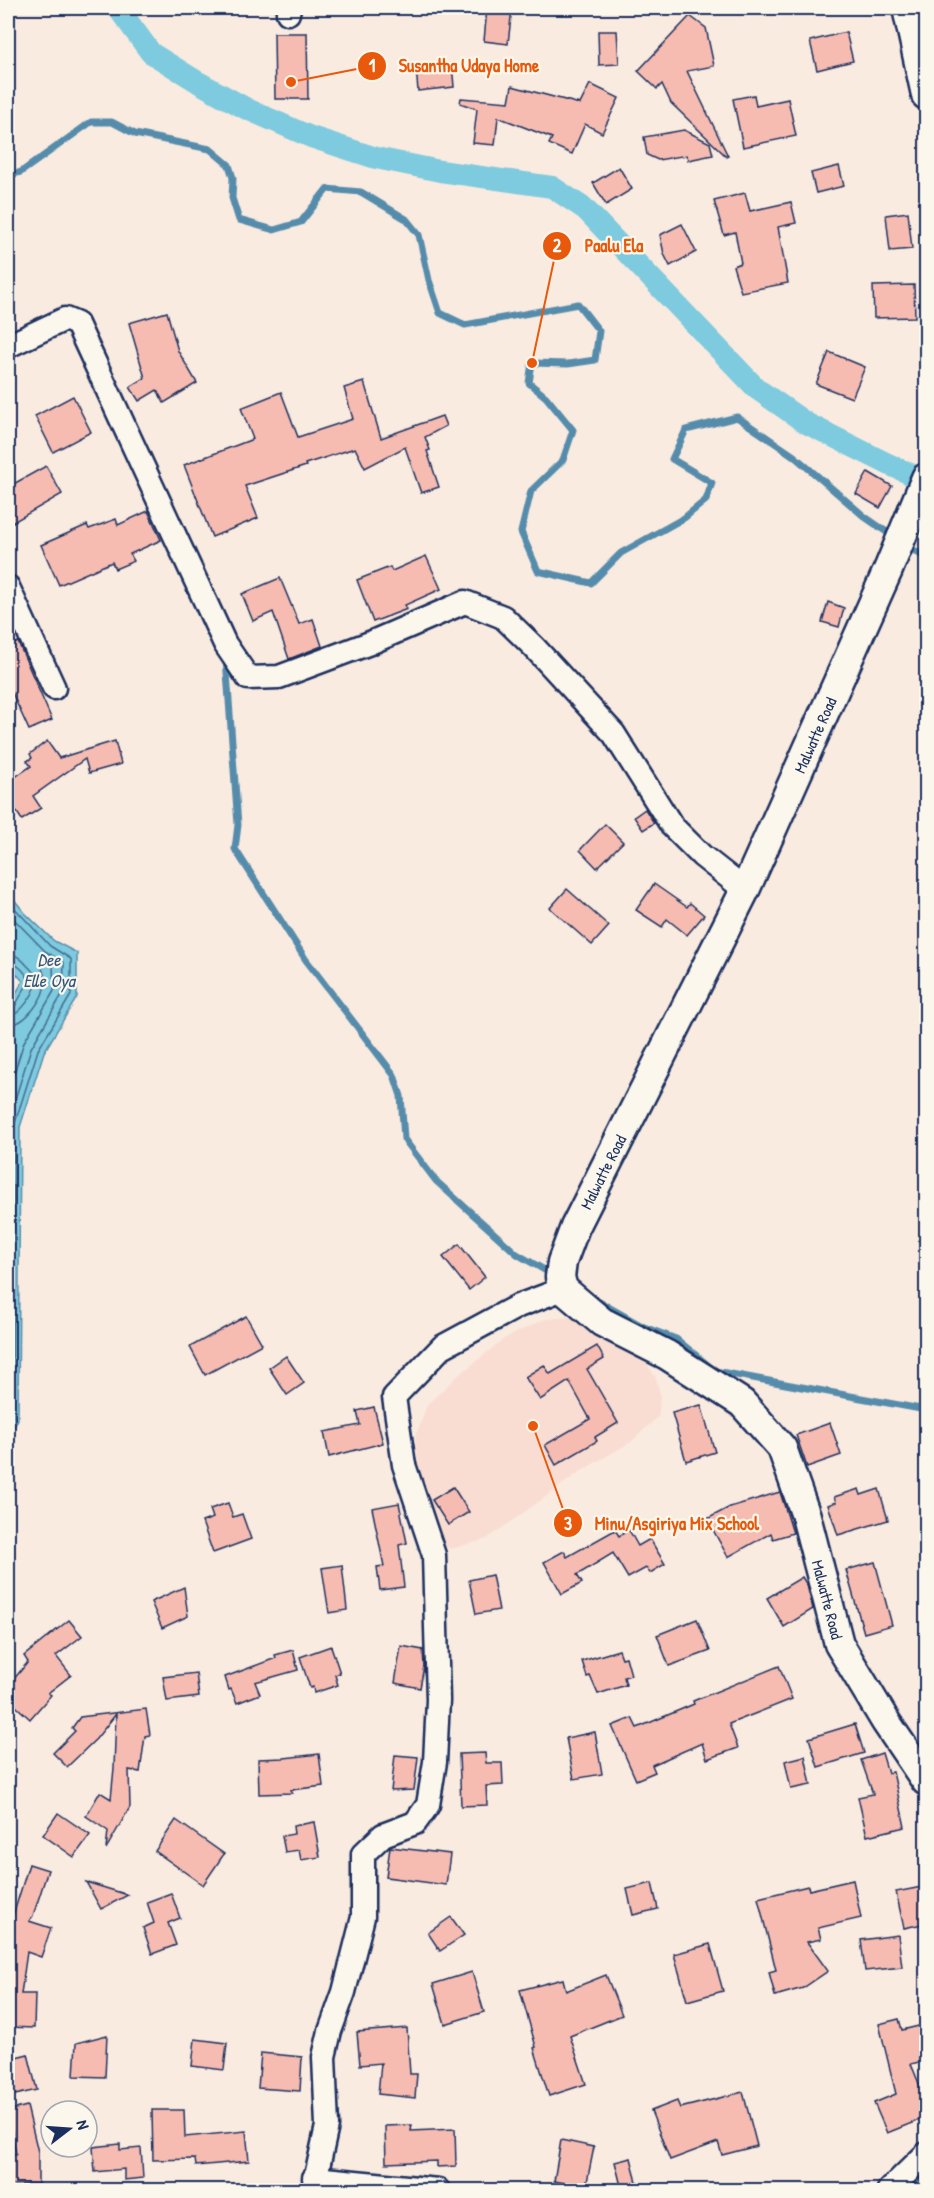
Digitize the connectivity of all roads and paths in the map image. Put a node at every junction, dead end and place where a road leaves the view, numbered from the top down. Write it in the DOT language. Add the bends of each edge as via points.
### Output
graph roads {
  1 [pos="907,8"];
  2 [pos="927,95"];
  3 [pos="8,346"];
  4 [pos="927,478"];
  5 [pos="8,587"];
  6 [pos="54,688"];
  7 [pos="746,890"];
  8 [pos="563,1289"];
  9 [pos="927,1781"];
  10 [pos="927,2154"];
  11 [pos="314,2184"];
  12 [pos="438,2190"];
  13 [pos="889,2190"];
  1 -- 2 [label="street"];
  3 -- 7 [label="street" via="65,319 78,324 225,644 248,678 279,678 465,602 503,617 614,734 672,826 702,856"];
  4 -- 7 [label="street, Malwatte Road"];
  5 -- 6 [label="street"];
  7 -- 8 [label="street, Malwatte Road" via="575,1227 562,1262"];
  8 -- 9 [label="street, Malwatte Road" via="602,1322 667,1355 742,1403 782,1448 806,1516 839,1644"];
  8 -- 11 [label="street" via="518,1306 442,1347 394,1396 404,1465 434,1555 438,1700 435,1762 429,1805 415,1823 383,1834 363,1854 363,1917 324,2057 327,2126"];
  10 -- 13 [label="street"];
  11 -- 12 [label="street"];
}
